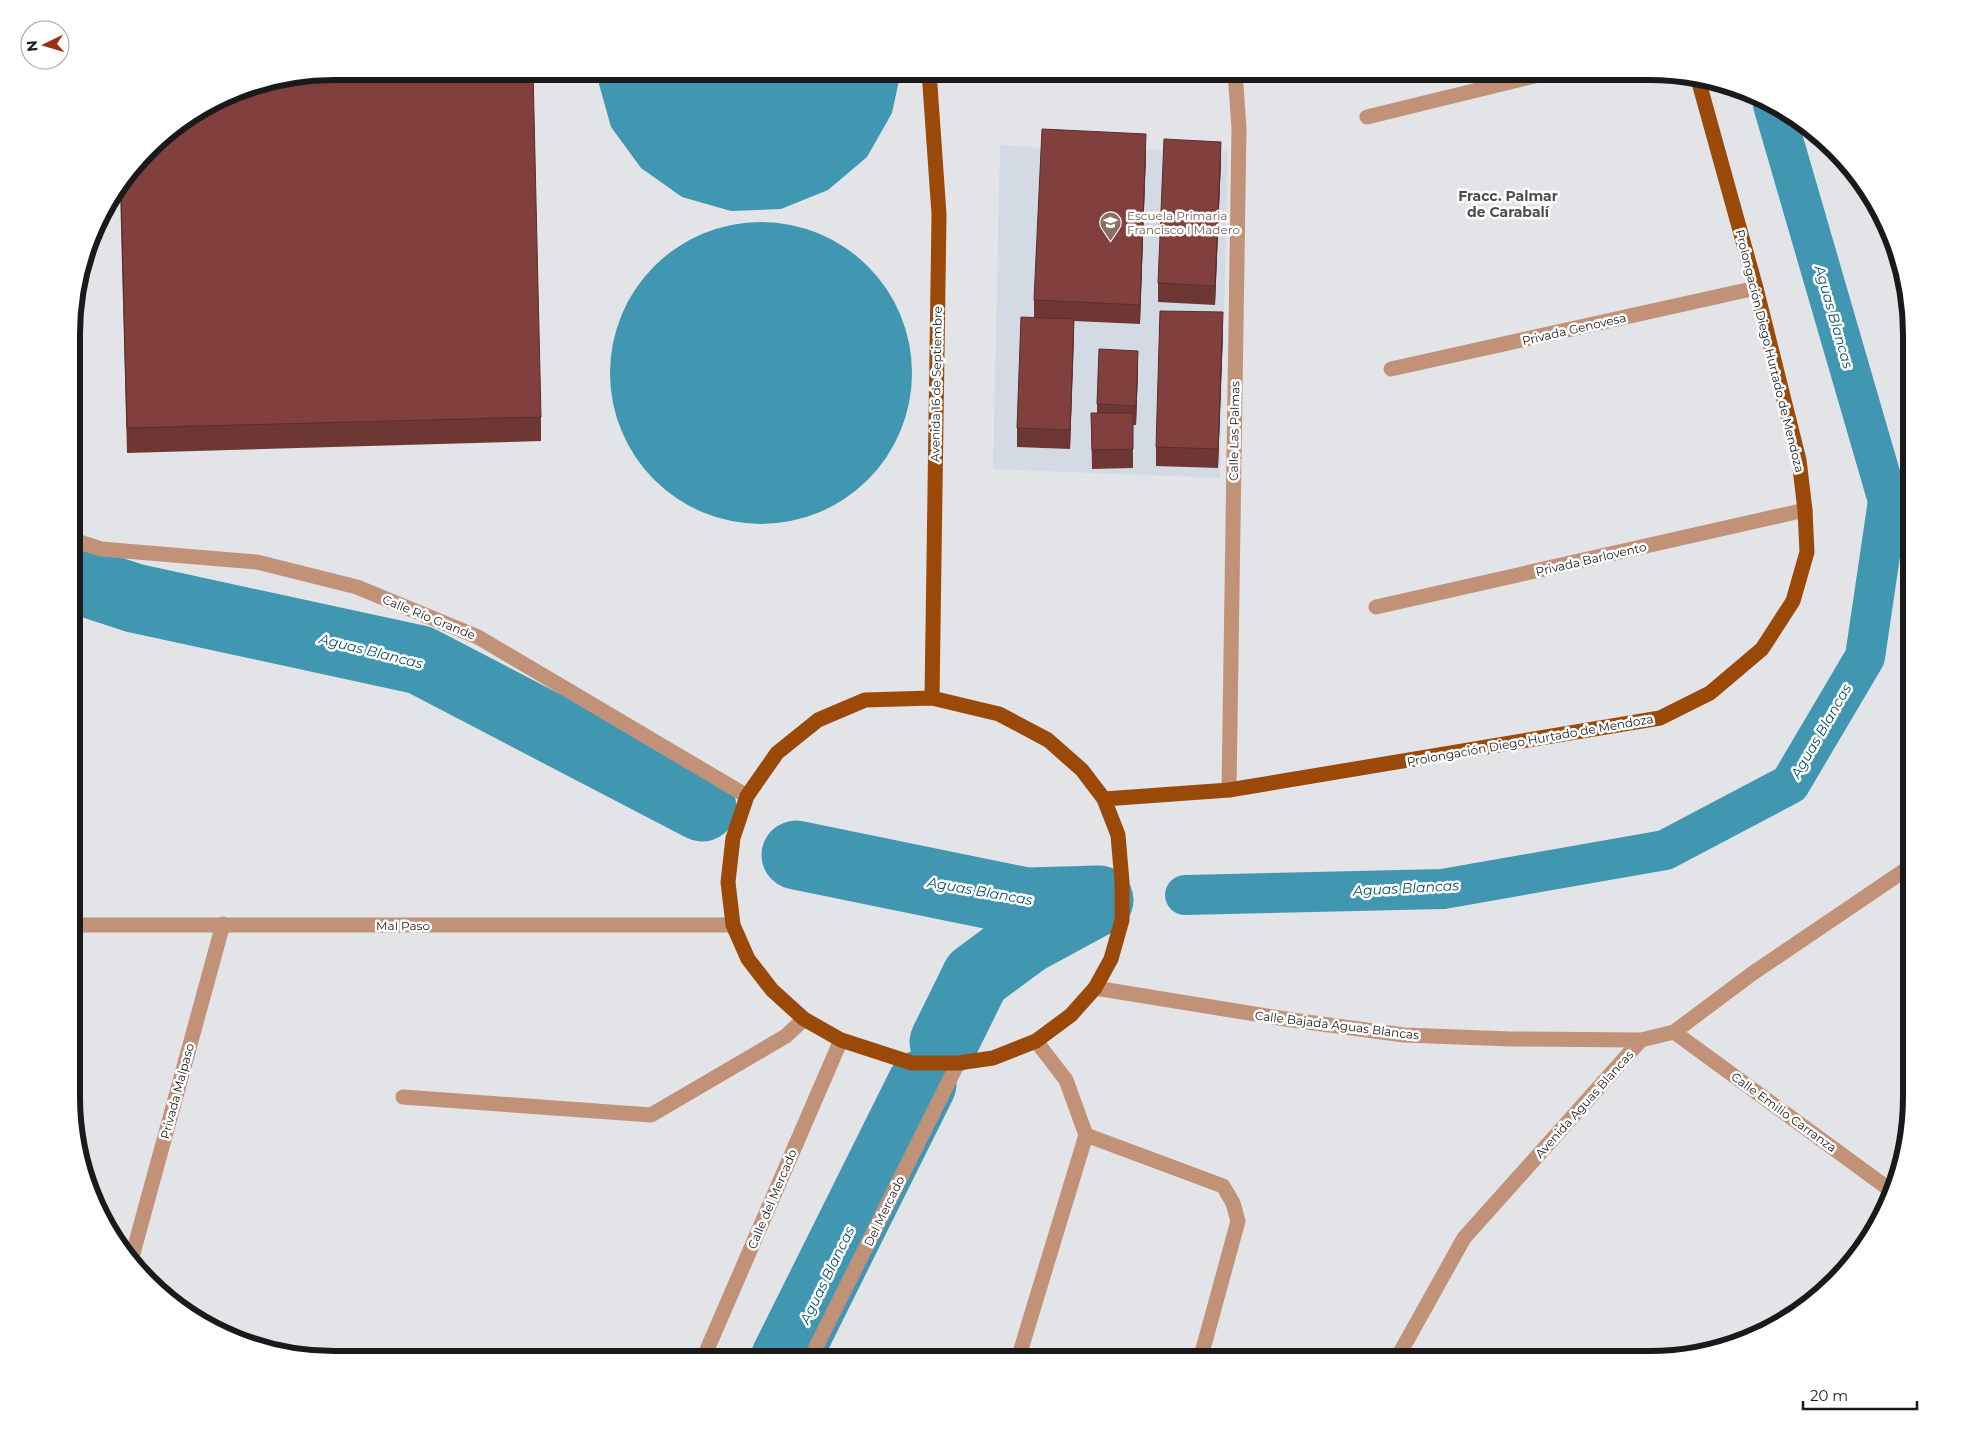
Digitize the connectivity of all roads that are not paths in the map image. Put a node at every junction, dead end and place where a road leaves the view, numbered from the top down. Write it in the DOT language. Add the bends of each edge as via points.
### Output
graph roads {
  1 [pos="930,80"];
  2 [pos="1236,80"];
  3 [pos="1518,80"];
  4 [pos="1700,85"];
  5 [pos="1367,117"];
  6 [pos="1756,288"];
  7 [pos="1392,369"];
  8 [pos="1805,510"];
  9 [pos="80,542"];
  10 [pos="1376,607"];
  11 [pos="932,698"];
  12 [pos="1228,790"];
  13 [pos="748,796"];
  14 [pos="1104,799"];
  15 [pos="1903,871"];
  16 [pos="223,924"];
  17 [pos="80,925"];
  18 [pos="734,925"];
  19 [pos="1095,988"];
  20 [pos="804,1018"];
  21 [pos="1674,1032"];
  22 [pos="841,1040"];
  23 [pos="1641,1040"];
  24 [pos="1036,1041"];
  25 [pos="958,1063"];
  26 [pos="403,1097"];
  27 [pos="1086,1135"];
  28 [pos="1887,1187"];
  29 [pos="133,1253"];
  30 [pos="706,1351"];
  31 [pos="814,1351"];
  32 [pos="1021,1351"];
  33 [pos="1202,1351"];
  34 [pos="1401,1351"];
  1 -- 11 [label="main road, Avenida 16 de Septiembre" via="939,214"];
  2 -- 12 [label="street, Calle Las Palmas" via="1240,128"];
  3 -- 5 [label="street"];
  4 -- 6 [label="main road, Prolongación Diego Hurtado de Mendoza"];
  6 -- 7 [label="street, Privada Genovesa"];
  6 -- 8 [label="main road, Prolongación Diego Hurtado de Mendoza" via="1799,460"];
  8 -- 10 [label="street, Privada Barlovento"];
  8 -- 12 [label="main road, Prolongación Diego Hurtado de Mendoza" via="1808,552 1793,601 1762,649 1710,693 1660,718"];
  9 -- 13 [label="street, Calle Río Grande" via="101,549 257,562 357,587 478,637"];
  11 -- 13 [label="main road" via="865,700 818,720 777,753"];
  11 -- 14 [label="main road" via="999,714 1048,740 1082,770"];
  12 -- 14 [label="main road, Prolongación Diego Hurtado de Mendoza"];
  13 -- 18 [label="main road" via="733,838 728,882"];
  14 -- 19 [label="main road" via="1118,835 1122,920 1111,959"];
  15 -- 21 [label="street, Avenida Aguas Blancas" via="1753,973"];
  16 -- 17 [label="street, Mal Paso"];
  16 -- 18 [label="street, Mal Paso"];
  16 -- 29 [label="street, Privada Malpaso"];
  18 -- 20 [label="main road" via="748,959 772,990"];
  19 -- 23 [label="street, Calle Bajada Aguas Blancas" via="1404,1035"];
  19 -- 24 [label="main road" via="1071,1015"];
  20 -- 22 [label="main road"];
  20 -- 26 [label="street" via="786,1036 652,1115"];
  21 -- 23 [label="street, Avenida Aguas Blancas"];
  21 -- 28 [label="street, Calle Emilio Carranza"];
  22 -- 25 [label="main road" via="912,1063"];
  22 -- 30 [label="street, Calle del Mercado"];
  23 -- 34 [label="street, Avenida Aguas Blancas" via="1464,1238"];
  24 -- 25 [label="main road" via="994,1058"];
  24 -- 27 [label="street" via="1066,1080"];
  25 -- 31 [label="street, Del Mercado"];
  27 -- 32 [label="street"];
  27 -- 33 [label="street" via="1223,1186 1233,1203 1238,1221"];
}
